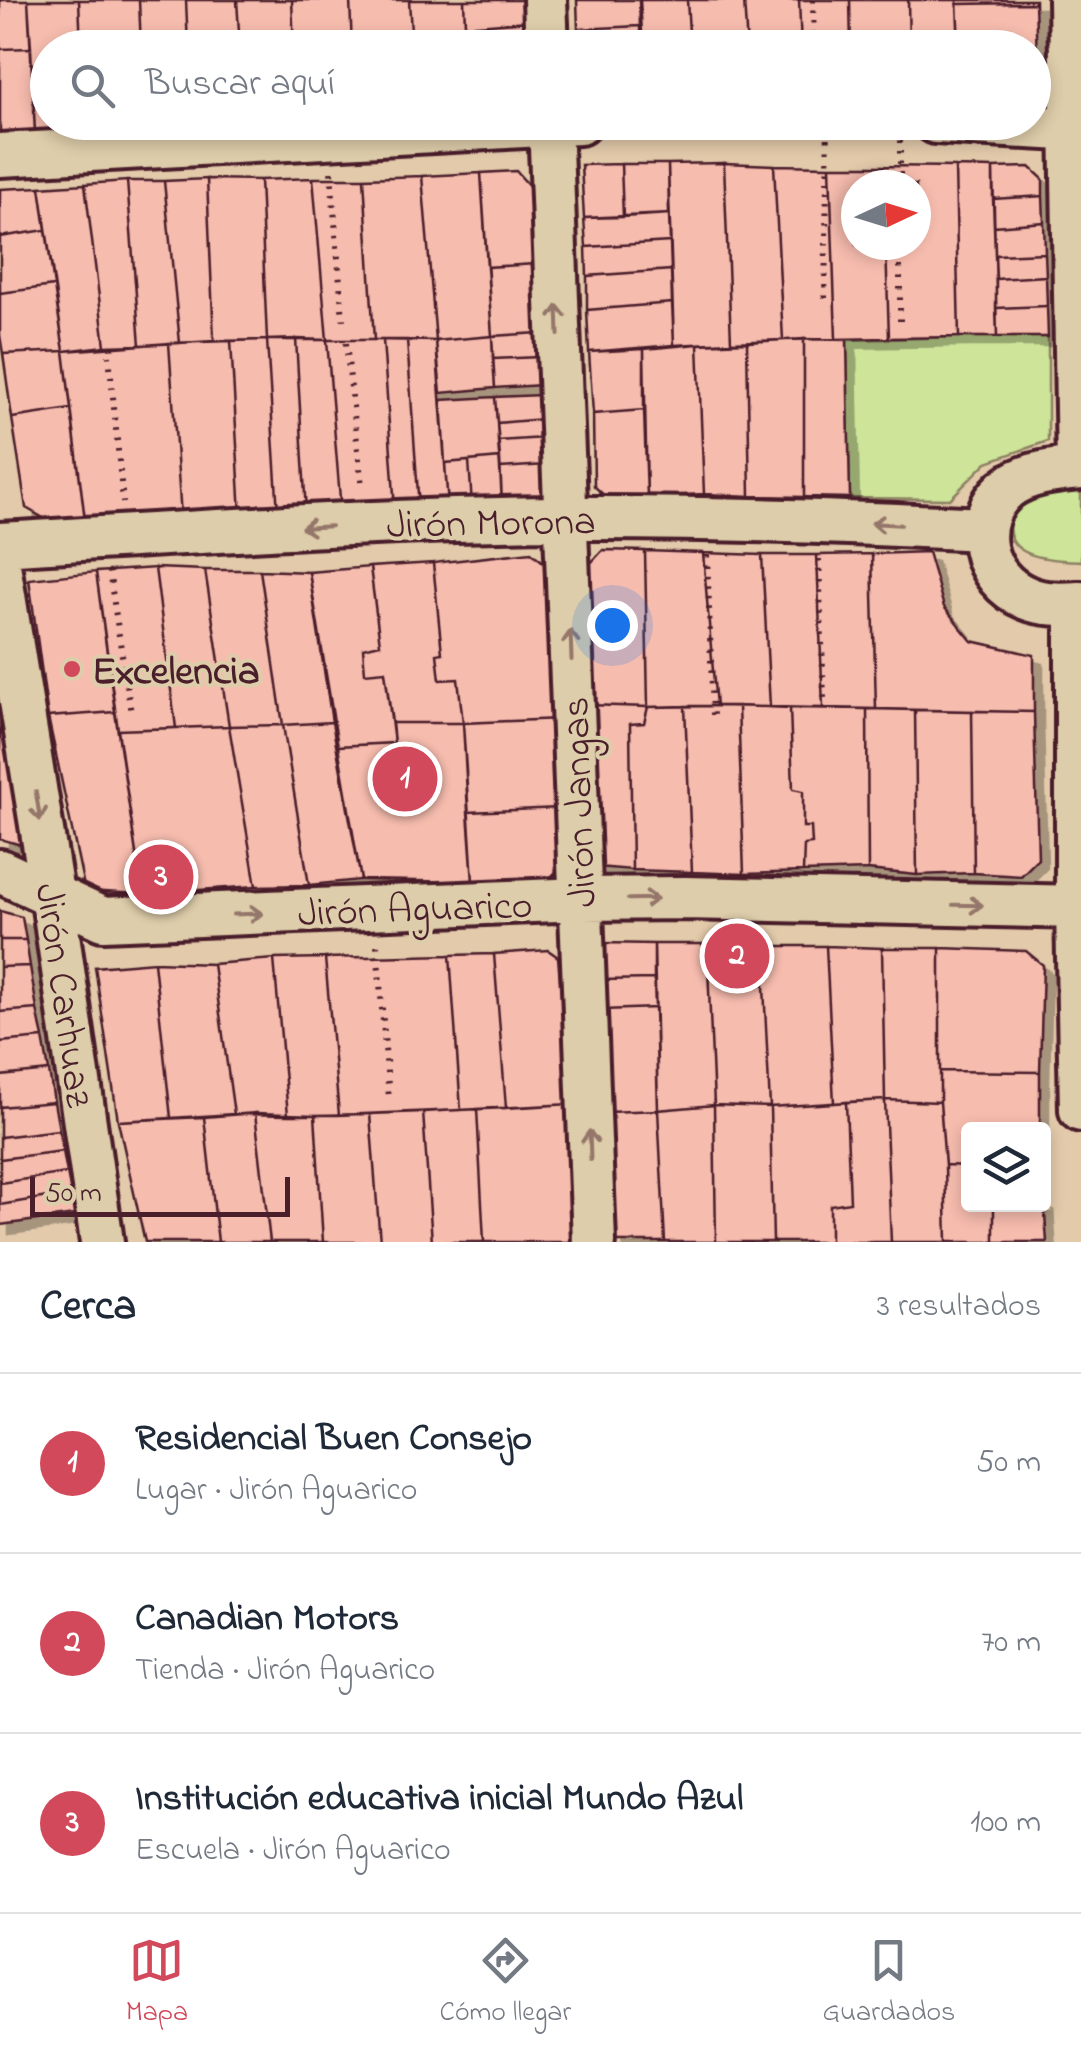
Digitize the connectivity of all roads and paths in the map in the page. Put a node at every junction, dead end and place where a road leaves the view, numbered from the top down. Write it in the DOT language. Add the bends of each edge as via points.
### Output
graph roads {
  1 [pos="545,0"];
  2 [pos="813,0"];
  3 [pos="1070,0"];
  4 [pos="546,30"];
  5 [pos="814,30"];
  6 [pos="1051,129"];
  7 [pos="1076,130"];
  8 [pos="289,140"];
  9 [pos="328,140"];
  10 [pos="551,140"];
  11 [pos="828,140"];
  12 [pos="900,140"];
  13 [pos="0,155"];
  14 [pos="900,170"];
  15 [pos="900,260"];
  16 [pos="825,298"];
  17 [pos="343,320"];
  18 [pos="900,321"];
  19 [pos="346,344"];
  20 [pos="109,355"];
  21 [pos="1080,468"];
  22 [pos="566,518"];
  23 [pos="706,519"];
  24 [pos="818,520"];
  25 [pos="366,524"];
  26 [pos="983,529"];
  27 [pos="115,538"];
  28 [pos="0,544"];
  29 [pos="0,571"];
  30 [pos="1079,604"];
  31 [pos="824,698"];
  32 [pos="132,713"];
  33 [pos="713,715"];
  34 [pos="0,871"];
  35 [pos="52,893"];
  36 [pos="580,899"];
  37 [pos="1079,907"];
  38 [pos="374,909"];
  39 [pos="388,1098"];
  40 [pos="1081,1110"];
  41 [pos="102,1242"];
  42 [pos="594,1242"];
  1 -- 4 [label="street"];
  2 -- 5 [label="path"];
  3 -- 7 [label="street"];
  6 -- 7 [label="street"];
  7 -- 21 [label="street"];
  8 -- 13 [label="street"];
  9 -- 17 [label="path"];
  22 -- 10 [label="street, Jirón Jangas, one-way"];
  11 -- 16 [label="path"];
  12 -- 14 [label="path"];
  15 -- 18 [label="path"];
  19 -- 25 [label="path"];
  20 -- 27 [label="path"];
  21 -- 26 [label="street" via="1030,476 1008,487"];
  22 -- 23 [label="street, Jirón Morona"];
  22 -- 25 [label="street, Jirón Morona"];
  36 -- 22 [label="street, Jirón Jangas, one-way"];
  23 -- 24 [label="street, Jirón Morona"];
  23 -- 33 [label="path"];
  26 -- 24 [label="street, Jirón Morona, one-way"];
  24 -- 31 [label="path"];
  25 -- 27 [label="street, Jirón Morona, one-way"];
  26 -- 30 [label="street" via="985,551 1009,588 1028,599"];
  27 -- 28 [label="street, Jirón Morona"];
  27 -- 32 [label="path"];
  29 -- 35 [label="street, Jirón Carhuaz, one-way"];
  30 -- 37 [label="street"];
  34 -- 35 [label="street, Jirón Aguarico"];
  35 -- 38 [label="street, Jirón Aguarico, one-way" via="103,918"];
  35 -- 41 [label="street, Jirón Carhuaz"];
  36 -- 37 [label="street, Jirón Aguarico, one-way"];
  36 -- 38 [label="street, Jirón Aguarico"];
  42 -- 36 [label="street, Jirón Jangas, one-way"];
  37 -- 40 [label="street"];
  38 -- 39 [label="path"];
}
